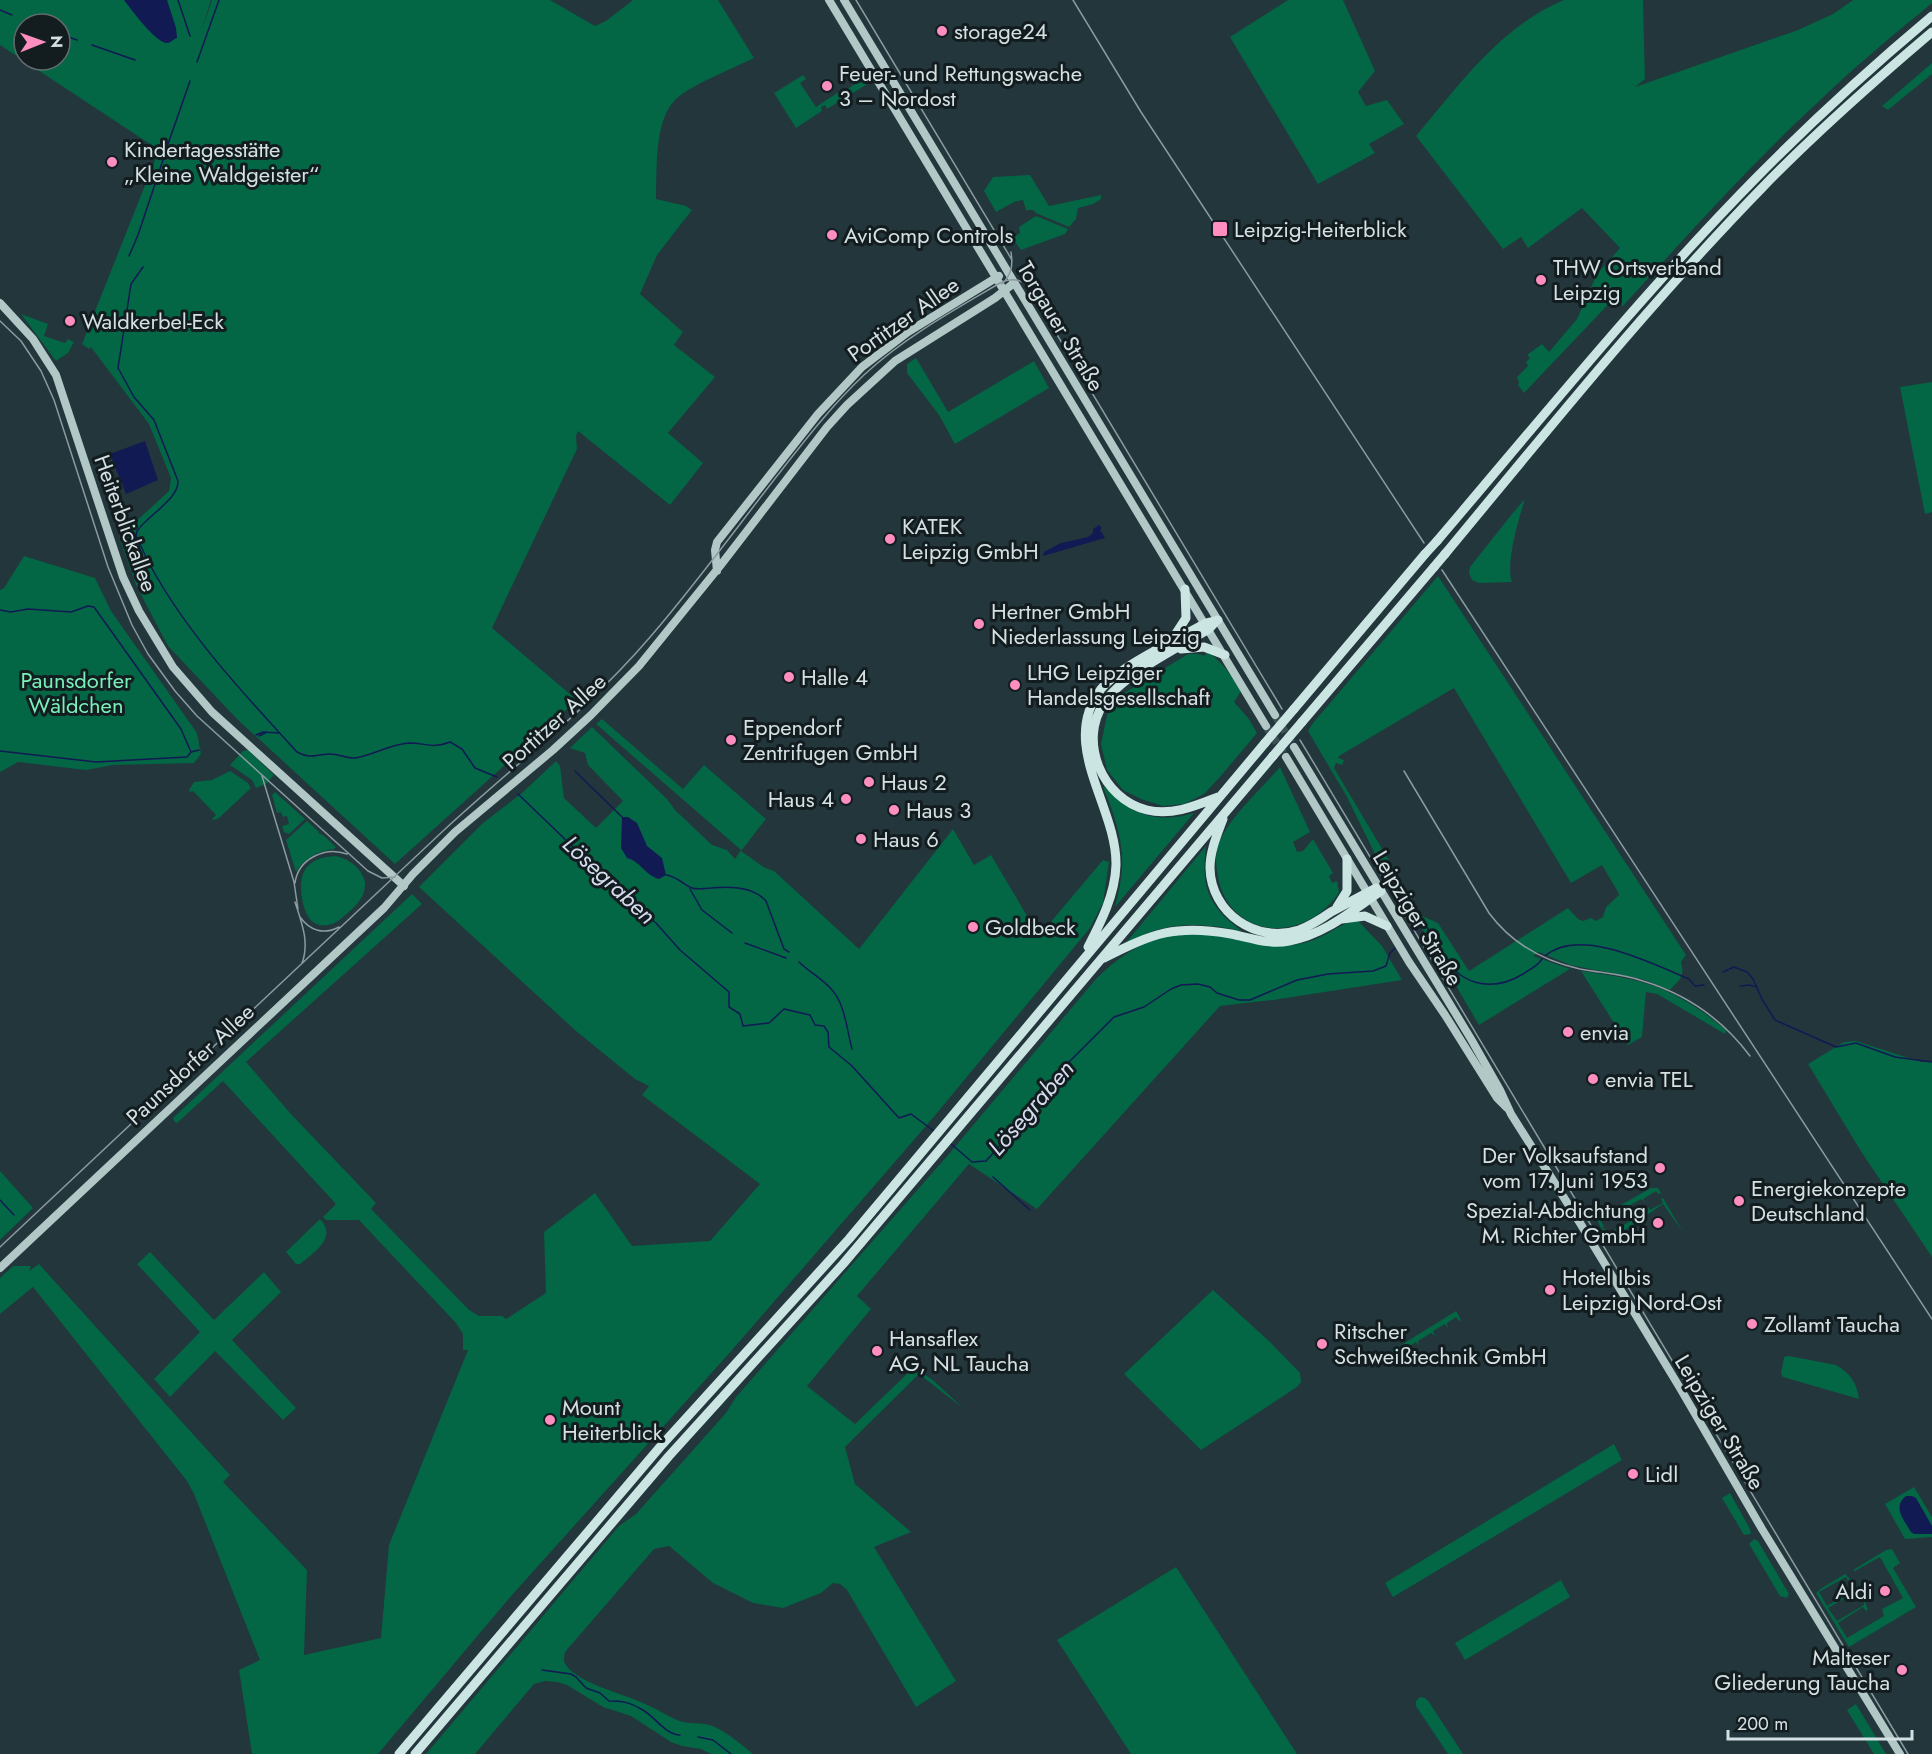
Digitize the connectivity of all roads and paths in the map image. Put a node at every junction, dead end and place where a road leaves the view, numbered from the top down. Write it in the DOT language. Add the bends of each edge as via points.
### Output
graph roads {
  1 [pos="829,0"];
  2 [pos="844,0"];
  3 [pos="1932,16"];
  4 [pos="1932,32"];
  5 [pos="1007,271"];
  6 [pos="997,277"];
  7 [pos="1014,283"];
  8 [pos="1005,291"];
  9 [pos="0,303"];
  10 [pos="717,571"];
  11 [pos="1185,589"];
  12 [pos="1218,620"];
  13 [pos="1207,626"];
  14 [pos="1173,646"];
  15 [pos="1225,655"];
  16 [pos="1275,715"];
  17 [pos="1266,726"];
  18 [pos="1294,747"];
  19 [pos="1286,757"];
  20 [pos="1221,796"];
  21 [pos="1226,811"];
  22 [pos="1347,859"];
  23 [pos="404,886"];
  24 [pos="1380,889"];
  25 [pos="1369,896"];
  26 [pos="1333,911"];
  27 [pos="1340,920"];
  28 [pos="1387,926"];
  29 [pos="1081,960"];
  30 [pos="1100,960"];
  31 [pos="1508,1109"];
  32 [pos="0,1268"];
  33 [pos="399,1754"];
  34 [pos="415,1754"];
  35 [pos="1900,1754"];
  1 -- 6 [label="main road, Torgauer Straße"];
  2 -- 5 [label="main road, Torgauer Straße"];
  3 -- 20 [label="highway, bridge" via="1829,106 1755,179 1624,321"];
  4 -- 21 [label="highway, bridge" via="1835,116 1686,268"];
  5 -- 6 [label="main road, Portitzer Allee"];
  5 -- 7 [label="main road, Torgauer Straße"];
  6 -- 8 [label="main road, Torgauer Straße"];
  6 -- 10 [label="main road, Portitzer Allee" via="902,336 847,382 717,542"];
  7 -- 8 [label="main road, Portitzer Allee"];
  7 -- 12 [label="main road, Torgauer Straße"];
  8 -- 10 [label="main road, Portitzer Allee" via="895,361 847,405"];
  8 -- 11 [label="main road, Torgauer Straße"];
  9 -- 23 [label="main road, Heiterblickallee" via="33,339 56,375 123,577 172,667 212,712"];
  10 -- 23 [label="main road, Portitzer Allee" via="639,666 591,716 455,832"];
  11 -- 13 [label="main road, Torgauer Straße"];
  11 -- 14 [label="highway" via="1186,618"];
  12 -- 13 [label="highway"];
  12 -- 16 [label="main road, Torgauer Straße"];
  13 -- 14 [label="highway"];
  13 -- 15 [label="main road, Torgauer Straße"];
  14 -- 15 [label="highway" via="1204,647"];
  14 -- 20 [label="highway" via="1122,683 1103,703 1093,741 1099,769 1117,793 1147,810 1183,810"];
  14 -- 29 [label="highway" via="1119,673 1091,706 1085,743 1088,763 1106,810 1116,865 1109,903"];
  15 -- 17 [label="main road, Torgauer Straße"];
  18 -- 24 [label="main road, Leipziger Straße"];
  19 -- 22 [label="main road, Leipziger Straße"];
  20 -- 29 [label="highway"];
  21 -- 26 [label="highway" via="1210,869 1220,902 1235,919 1252,929 1286,933 1309,926"];
  21 -- 30 [label="highway"];
  22 -- 25 [label="main road, Leipziger Straße"];
  22 -- 26 [label="highway" via="1347,891"];
  23 -- 32 [label="main road, Paunsdorfer Allee"];
  24 -- 25 [label="highway"];
  24 -- 31 [label="main road, Leipziger Straße"];
  25 -- 26 [label="highway"];
  25 -- 27 [label="highway"];
  25 -- 28 [label="main road, Leipziger Straße"];
  27 -- 28 [label="highway" via="1365,916"];
  27 -- 30 [label="highway" via="1309,936 1273,943 1195,929 1166,932"];
  28 -- 31 [label="main road, Leipziger Straße" via="1497,1098"];
  29 -- 33 [label="highway" via="849,1239 660,1447"];
  30 -- 34 [label="highway" via="843,1264 669,1456"];
  31 -- 35 [label="main road, Leipziger Straße"];
}
